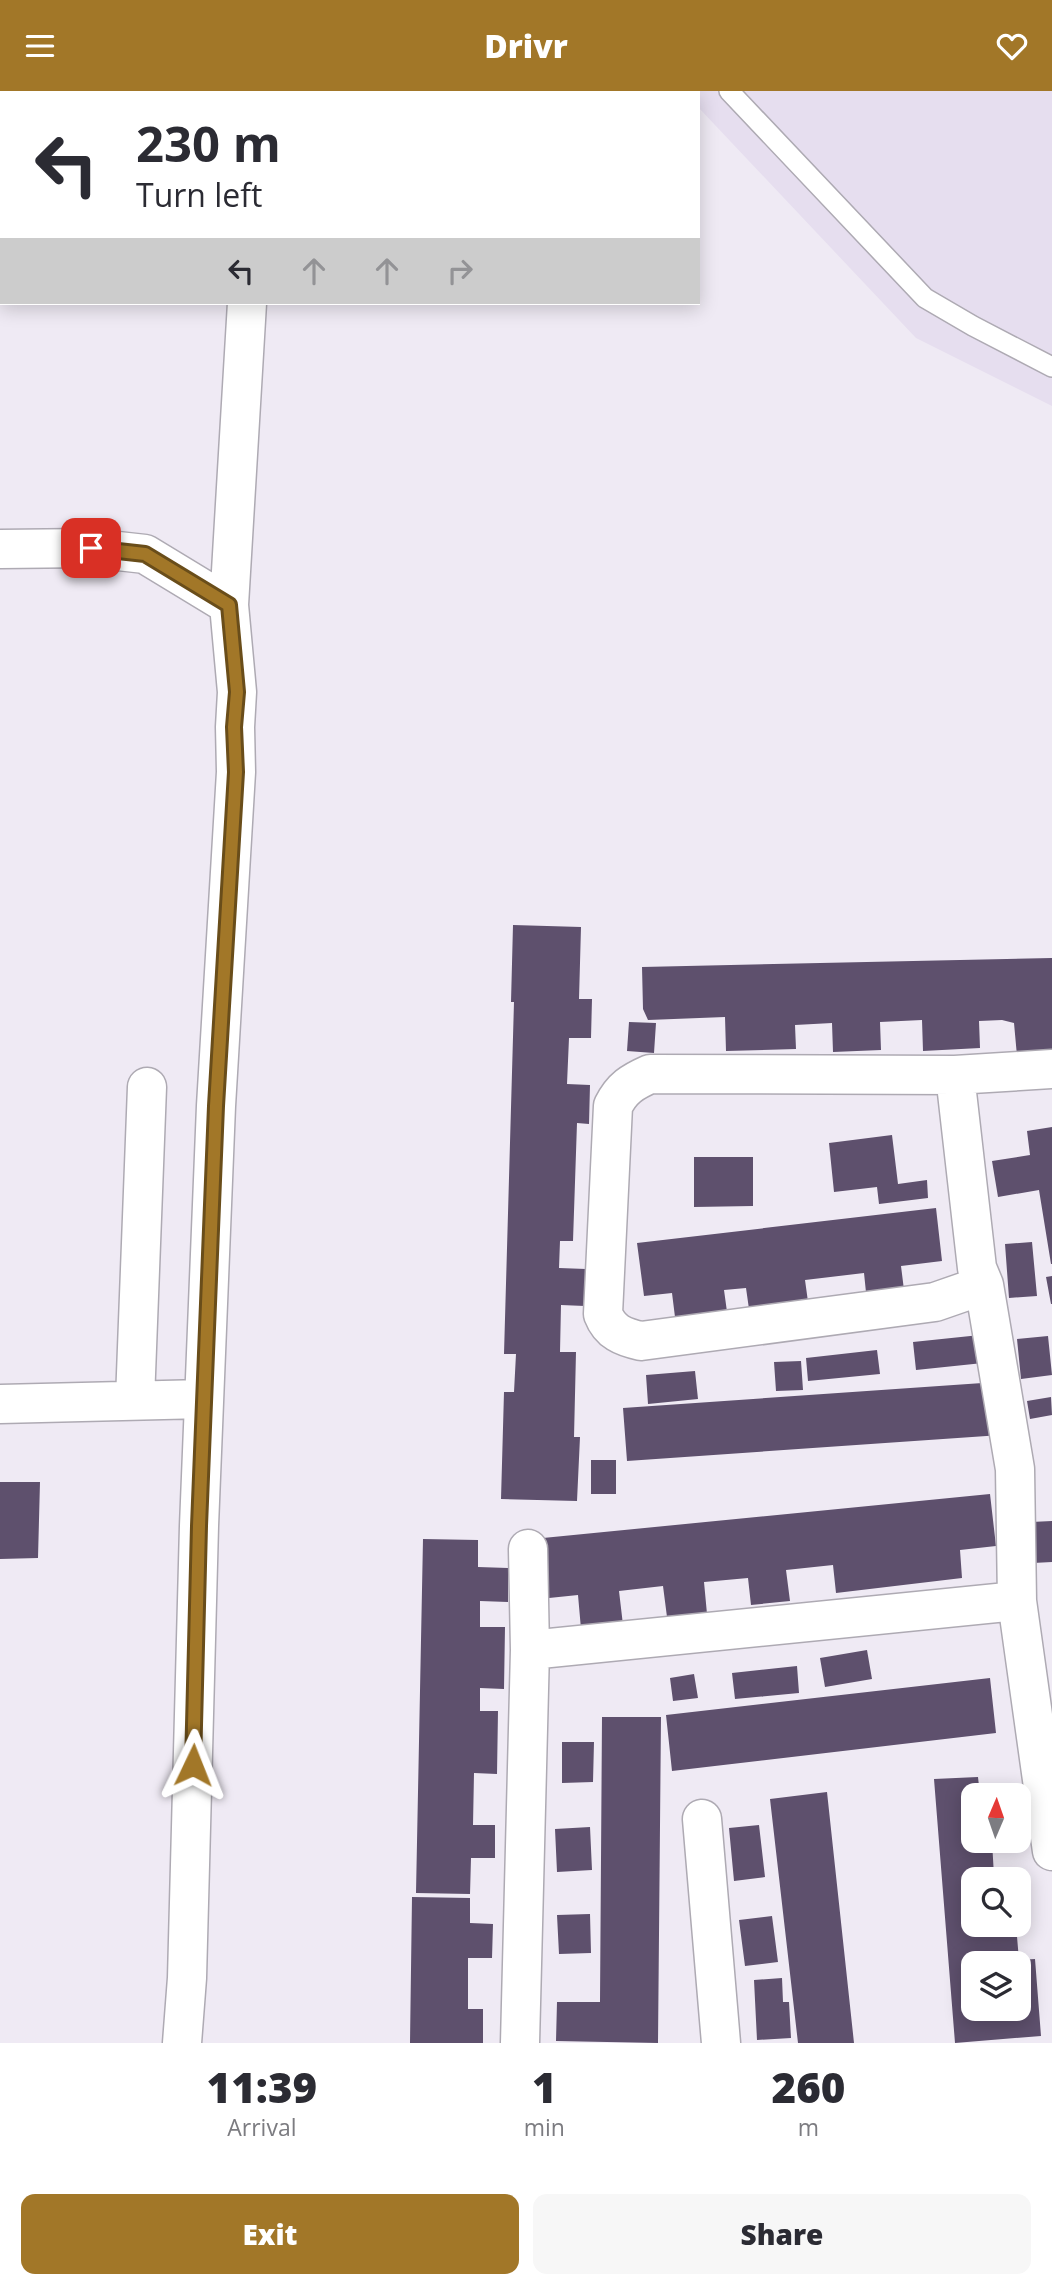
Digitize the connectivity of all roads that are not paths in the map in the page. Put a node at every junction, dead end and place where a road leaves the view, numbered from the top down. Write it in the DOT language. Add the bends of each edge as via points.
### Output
graph roads {
  1 [pos="729,91"];
  2 [pos="247,305"];
  3 [pos="1052,367"];
  4 [pos="0,549"];
  5 [pos="229,605"];
  6 [pos="1052,1069"];
  7 [pos="955,1075"];
  8 [pos="147,1087"];
  9 [pos="984,1285"];
  10 [pos="204,1399"];
  11 [pos="135,1400"];
  12 [pos="0,1404"];
  13 [pos="528,1549"];
  14 [pos="1017,1601"];
  15 [pos="530,1650"];
  16 [pos="702,1819"];
  17 [pos="1052,1851"];
  18 [pos="182,2043"];
  19 [pos="520,2043"];
  20 [pos="721,2043"];
  1 -- 3 [label="lane" via="925,298"];
  2 -- 5 [label="street"];
  4 -- 5 [label="street" via="91,548 145,554"];
  5 -- 10 [label="street" via="237,692 236,772"];
  6 -- 7 [label="street"];
  7 -- 9 [label="street" via="978,1268"];
  7 -- 9 [label="street" via="650,1074 632,1082 612,1106 603,1314 615,1332 641,1341 935,1302"];
  8 -- 11 [label="street"];
  9 -- 14 [label="street" via="1015,1469"];
  10 -- 11 [label="street"];
  10 -- 18 [label="street"];
  11 -- 12 [label="street"];
  13 -- 15 [label="street"];
  14 -- 15 [label="street"];
  14 -- 17 [label="street"];
  15 -- 19 [label="street"];
  16 -- 20 [label="street"];
}
